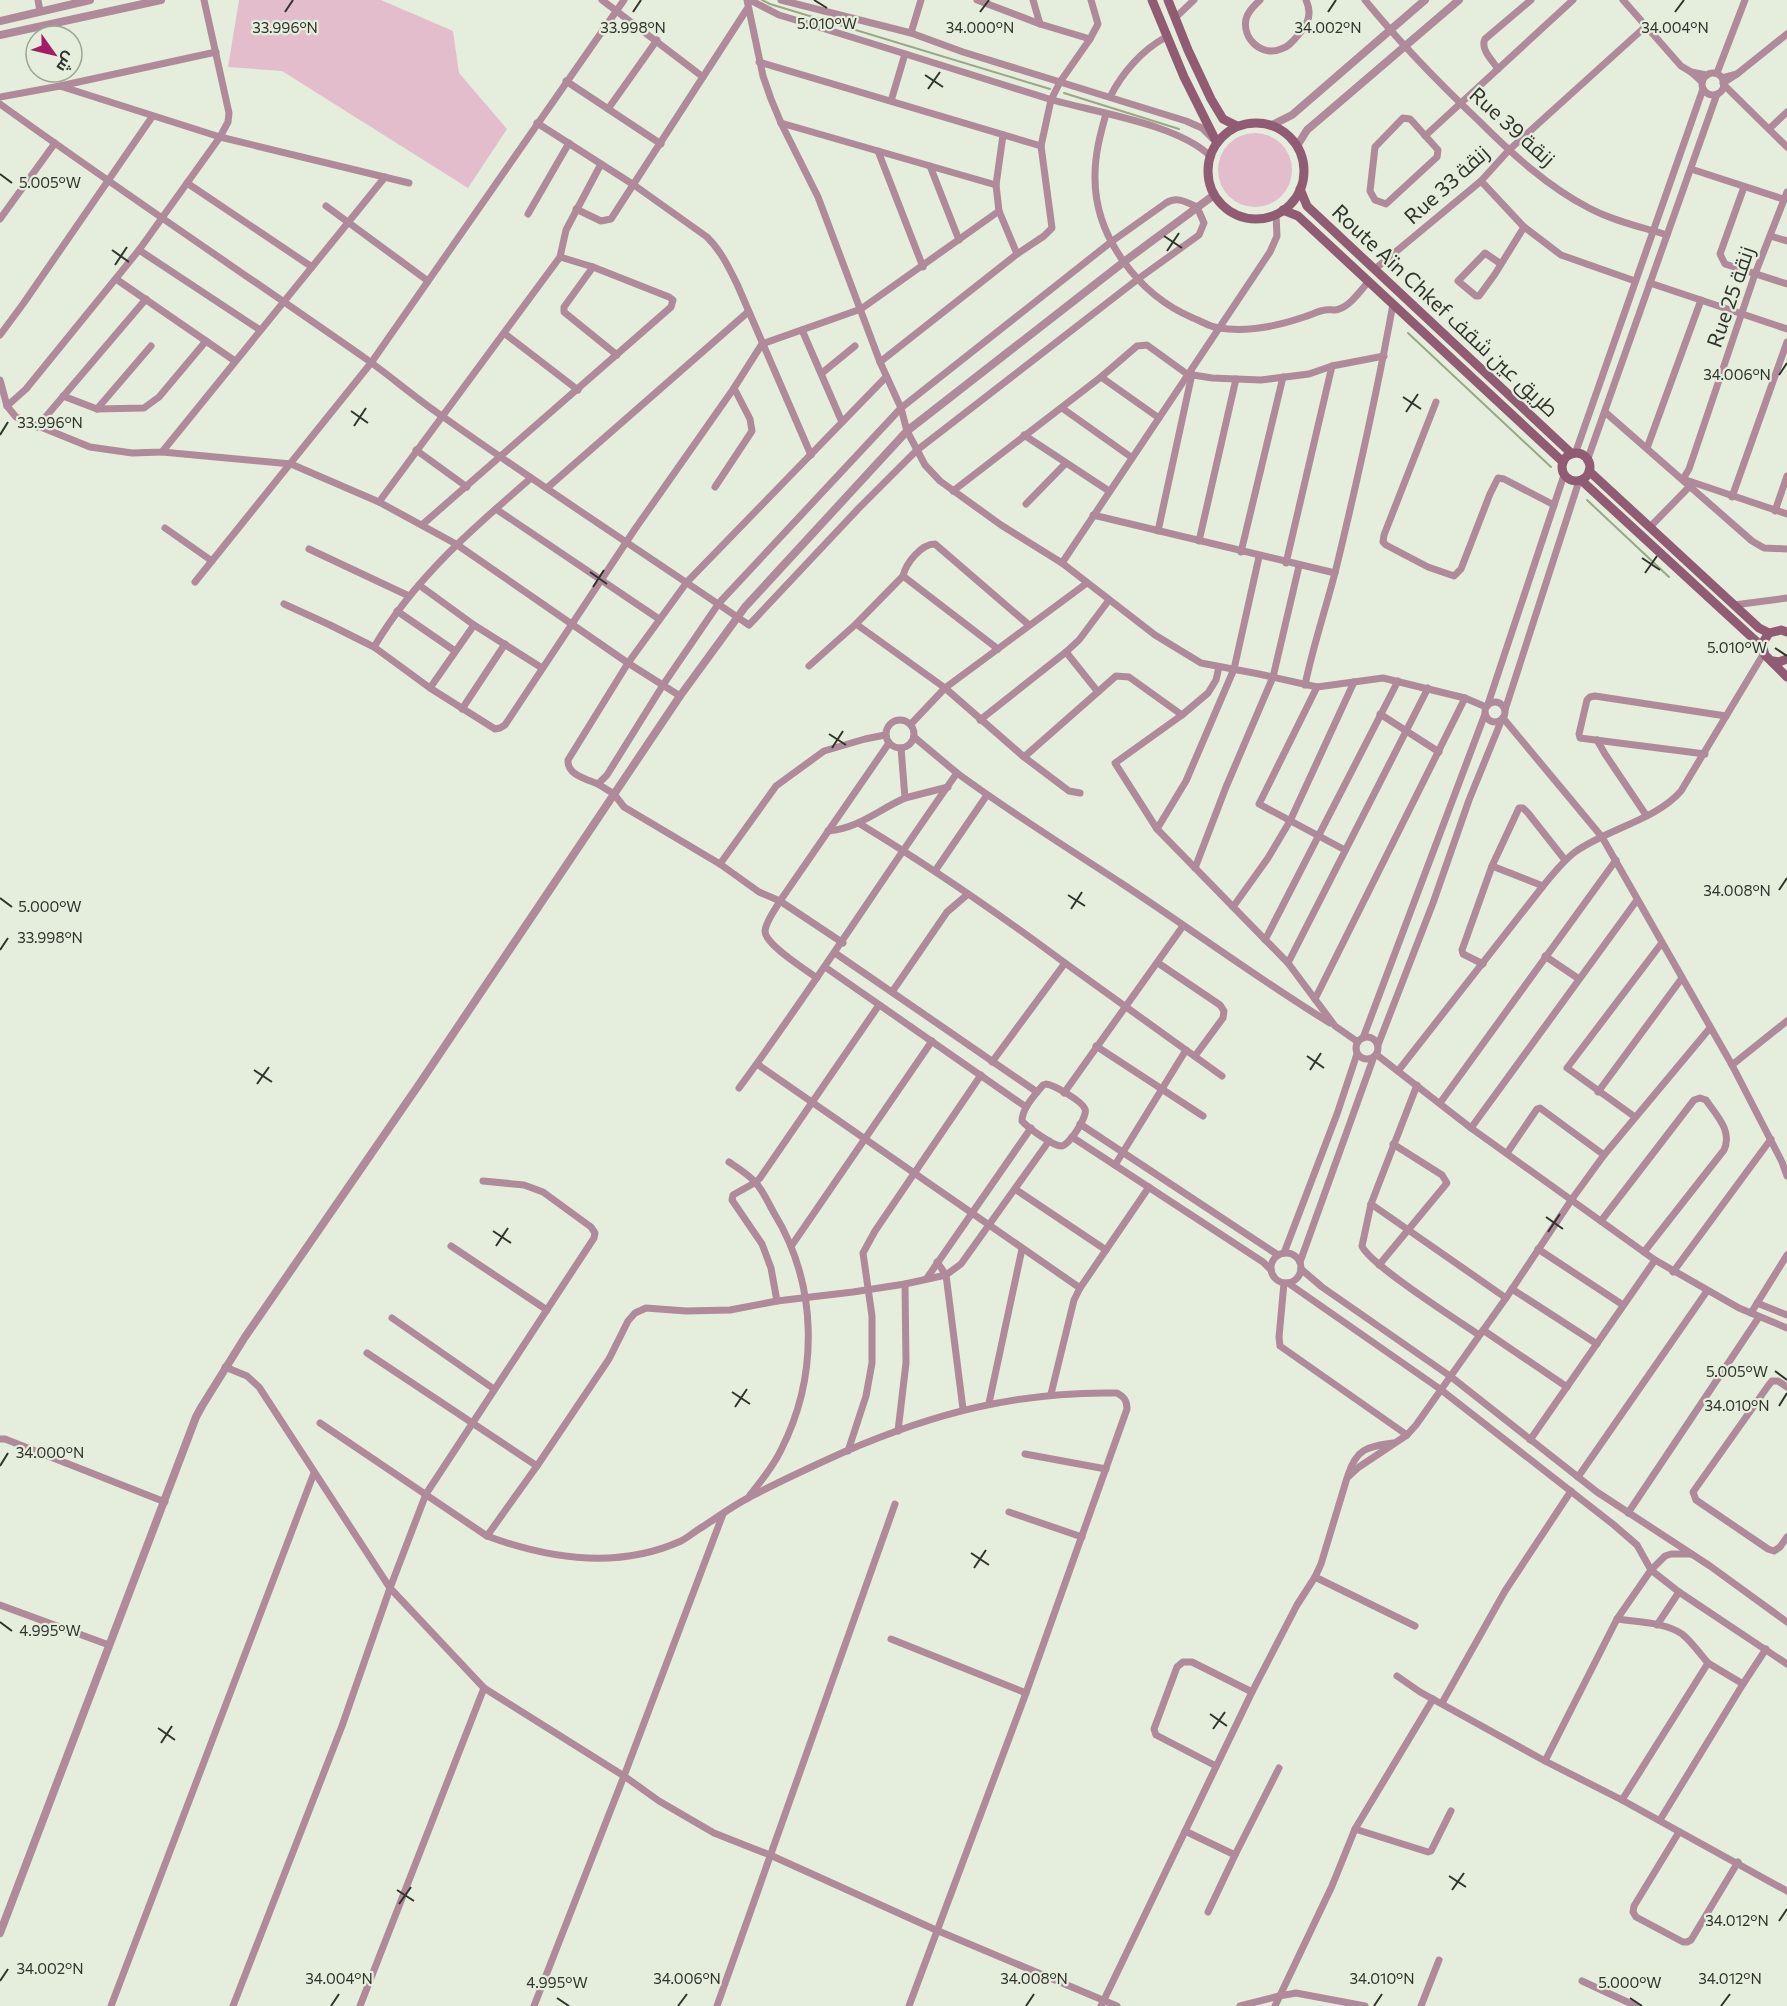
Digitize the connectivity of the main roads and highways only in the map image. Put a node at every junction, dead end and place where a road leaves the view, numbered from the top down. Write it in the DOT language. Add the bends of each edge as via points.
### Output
graph roads {
  1 [pos="1152,0"];
  2 [pos="1168,0"];
  3 [pos="1237,126"];
  4 [pos="1217,143"];
  5 [pos="1300,189"];
  6 [pos="1279,212"];
  7 [pos="1574,454"];
  8 [pos="1563,462"];
  9 [pos="1589,471"];
  10 [pos="1580,480"];
  11 [pos="1786,629"];
  12 [pos="1769,633"];
  13 [pos="1763,651"];
  14 [pos="1787,659"];
  15 [pos="1773,661"];
  16 [pos="1787,678"];
  1 -- 4 [label="main road"];
  2 -- 3 [label="main road" via="1223,120"];
  3 -- 4 [label="main road"];
  3 -- 5 [label="main road" via="1272,125 1285,133 1297,146 1303,168"];
  4 -- 6 [label="main road" via="1207,174 1214,195 1225,208 1257,219"];
  5 -- 6 [label="main road"];
  5 -- 7 [label="main road, Route Aïn Chkef طريق عين شقف" via="1307,206"];
  6 -- 8 [label="main road, Route Aïn Chkef طريق عين شقف" via="1298,216"];
  7 -- 8 [label="main road"];
  7 -- 9 [label="main road" via="1587,461"];
  8 -- 10 [label="main road" via="1564,475"];
  9 -- 10 [label="main road"];
  9 -- 12 [label="main road"];
  10 -- 13 [label="main road"];
  11 -- 12 [label="main road"];
  12 -- 13 [label="main road"];
  13 -- 15 [label="main road"];
  14 -- 15 [label="main road"];
  15 -- 16 [label="main road"];
}
